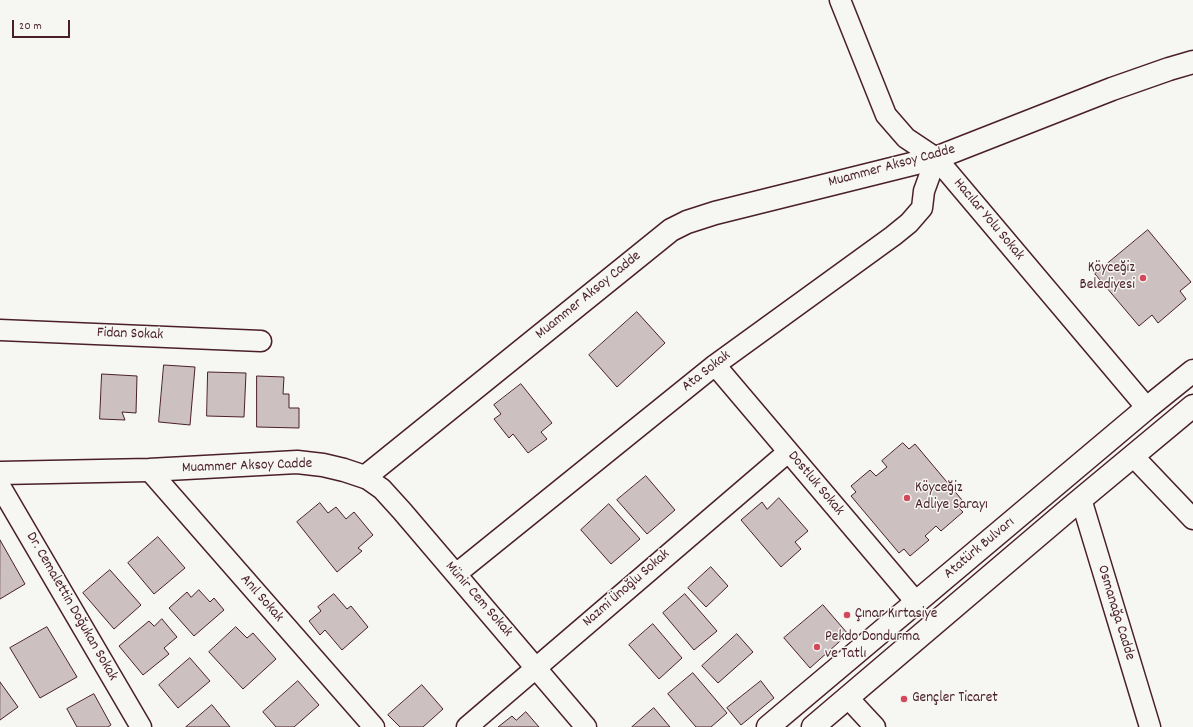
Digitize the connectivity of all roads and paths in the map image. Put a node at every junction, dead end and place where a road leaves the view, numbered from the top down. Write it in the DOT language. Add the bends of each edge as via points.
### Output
graph roads {
  1 [pos="840,0"];
  2 [pos="1193,62"];
  3 [pos="936,158"];
  4 [pos="0,330"];
  5 [pos="261,341"];
  6 [pos="715,365"];
  7 [pos="1193,371"];
  8 [pos="1193,406"];
  9 [pos="1147,408"];
  10 [pos="788,452"];
  11 [pos="1133,456"];
  12 [pos="149,470"];
  13 [pos="0,473"];
  14 [pos="364,477"];
  15 [pos="0,486"];
  16 [pos="1081,500"];
  17 [pos="1193,519"];
  18 [pos="456,574"];
  19 [pos="916,602"];
  20 [pos="536,667"];
  21 [pos="848,698"];
  22 [pos="1148,726"];
  23 [pos="141,727"];
  24 [pos="374,727"];
  25 [pos="467,727"];
  26 [pos="586,727"];
  27 [pos="768,727"];
  28 [pos="813,727"];
  29 [pos="875,727"];
  1 -- 3 [label="street, Hacılar Yolu Sokak" via="886,115 906,138"];
  2 -- 3 [label="street, Muammer Aksoy Cadde" via="1112,89"];
  3 -- 6 [label="street, Ata Sokak" via="924,191 922,208 909,223"];
  3 -- 9 [label="street, Hacılar Yolu Sokak"];
  3 -- 14 [label="street, Muammer Aksoy Cadde" via="716,213 671,230"];
  4 -- 5 [label="street, Fidan Sokak"];
  6 -- 10 [label="street, Dostluk Sokak"];
  6 -- 18 [label="street, Ata Sokak"];
  7 -- 9 [label="street, Atatürk Bulvarı"];
  8 -- 11 [label="street, Atatürk Bulvarı"];
  9 -- 19 [label="street, Atatürk Bulvarı"];
  10 -- 19 [label="street, Dostluk Sokak"];
  10 -- 20 [label="street, Nazmi Ünoğlu Sokak"];
  11 -- 16 [label="street, Atatürk Bulvarı"];
  11 -- 17 [label="street"];
  12 -- 13 [label="street, Muammer Aksoy Cadde"];
  12 -- 14 [label="street, Muammer Aksoy Cadde" via="298,462 324,465"];
  12 -- 24 [label="street, Anıl Sokak"];
  14 -- 18 [label="street, Münir Cem Sokak" via="382,489 402,510"];
  15 -- 23 [label="street, Dr. Cemalettin Doğukan Sokak"];
  16 -- 21 [label="street, Atatürk Bulvarı"];
  16 -- 22 [label="street, Osmanağa Cadde"];
  18 -- 20 [label="street, Münir Cem Sokak"];
  19 -- 27 [label="street, Atatürk Bulvarı"];
  20 -- 25 [label="street, Nazmi Ünoğlu Sokak"];
  20 -- 26 [label="street, Münir Cem Sokak"];
  21 -- 28 [label="street, Atatürk Bulvarı"];
  21 -- 29 [label="street"];
}
